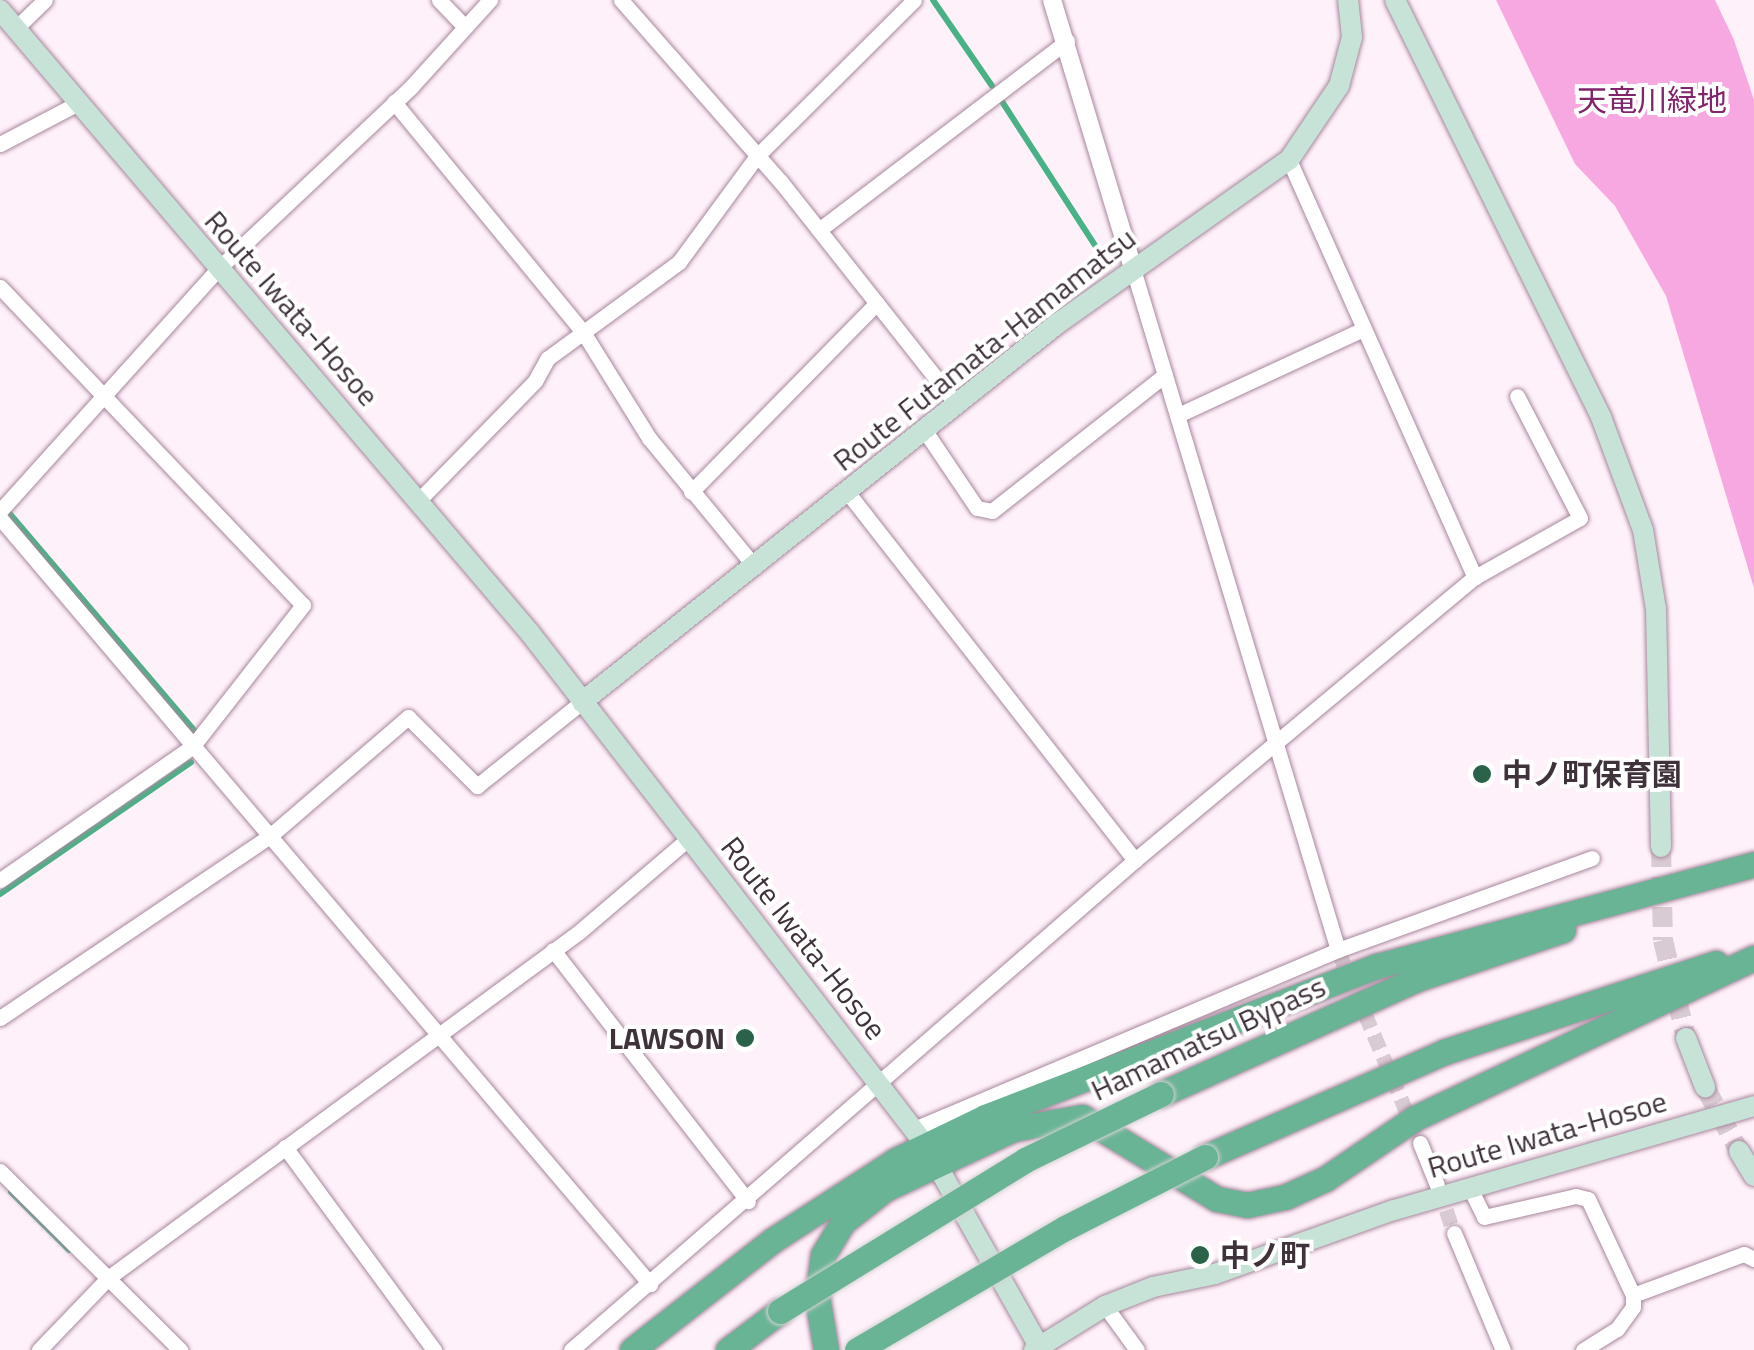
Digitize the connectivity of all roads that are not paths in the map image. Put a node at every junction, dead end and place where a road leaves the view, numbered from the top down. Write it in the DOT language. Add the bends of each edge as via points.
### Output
graph roads {
  1 [pos="45,0"];
  2 [pos="439,0"];
  3 [pos="490,0"];
  4 [pos="621,0"];
  5 [pos="914,0"];
  6 [pos="1052,0"];
  7 [pos="1348,0"];
  8 [pos="1396,0"];
  9 [pos="0,10"];
  10 [pos="465,27"];
  11 [pos="16,28"];
  12 [pos="1067,41"];
  13 [pos="394,102"];
  14 [pos="78,103"];
  15 [pos="0,144"];
  16 [pos="757,156"];
  17 [pos="1289,160"];
  18 [pos="819,230"];
  19 [pos="218,268"];
  20 [pos="1133,269"];
  21 [pos="0,287"];
  22 [pos="876,302"];
  23 [pos="1361,330"];
  24 [pos="583,332"];
  25 [pos="1165,375"];
  26 [pos="106,396"];
  27 [pos="1516,396"];
  28 [pos="957,405"];
  29 [pos="1178,415"];
  30 [pos="925,431"];
  31 [pos="692,492"];
  32 [pos="848,493"];
  33 [pos="418,501"];
  34 [pos="0,514"];
  35 [pos="755,567"];
  36 [pos="1475,577"];
  37 [pos="582,702"];
  38 [pos="1275,745"];
  39 [pos="193,746"];
  40 [pos="272,835"];
  41 [pos="689,838"];
  42 [pos="1660,847"];
  43 [pos="1592,858"];
  44 [pos="1135,860"];
  45 [pos="1754,864"];
  46 [pos="0,880"];
  47 [pos="554,950"];
  48 [pos="1338,950"];
  49 [pos="1754,955"];
  50 [pos="0,1018"];
  51 [pos="438,1034"];
  52 [pos="1686,1038"];
  53 [pos="877,1081"];
  54 [pos="1705,1087"];
  55 [pos="1754,1106"];
  56 [pos="1420,1143"];
  57 [pos="926,1145"];
  58 [pos="285,1147"];
  59 [pos="1740,1150"];
  60 [pos="0,1171"];
  61 [pos="1754,1176"];
  62 [pos="1437,1184"];
  63 [pos="1470,1188"];
  64 [pos="748,1202"];
  65 [pos="1454,1233"];
  66 [pos="1754,1259"];
  67 [pos="108,1278"];
  68 [pos="650,1284"];
  69 [pos="1633,1295"];
  70 [pos="1105,1306"];
  71 [pos="1038,1349"];
  72 [pos="38,1350"];
  73 [pos="180,1350"];
  74 [pos="434,1350"];
  75 [pos="571,1350"];
  76 [pos="632,1350"];
  77 [pos="728,1350"];
  78 [pos="826,1350"];
  79 [pos="857,1350"];
  80 [pos="1137,1350"];
  81 [pos="1502,1350"];
  82 [pos="1583,1350"];
  1 -- 11 [label="street"];
  2 -- 10 [label="street"];
  3 -- 10 [label="street"];
  4 -- 16 [label="street"];
  5 -- 16 [label="street"];
  6 -- 12 [label="street"];
  7 -- 17 [label="main road, Route Futamata-Hamamatsu" via="1352,37 1339,86"];
  8 -- 42 [label="main road" via="1601,417 1643,530 1656,609"];
  9 -- 11 [label="main road, Route Iwata-Hosoe"];
  10 -- 13 [label="street"];
  11 -- 14 [label="main road, Route Iwata-Hosoe"];
  12 -- 18 [label="street"];
  12 -- 20 [label="street"];
  13 -- 19 [label="street"];
  13 -- 24 [label="street"];
  14 -- 15 [label="street"];
  14 -- 19 [label="main road, Route Iwata-Hosoe"];
  16 -- 18 [label="street"];
  16 -- 24 [label="street" via="679,262"];
  17 -- 20 [label="main road, Route Futamata-Hamamatsu"];
  17 -- 23 [label="street"];
  18 -- 22 [label="street"];
  19 -- 26 [label="street"];
  19 -- 33 [label="main road, Route Iwata-Hosoe"];
  20 -- 25 [label="street"];
  20 -- 28 [label="main road, Route Futamata-Hamamatsu"];
  21 -- 26 [label="street"];
  22 -- 28 [label="street"];
  22 -- 31 [label="street"];
  23 -- 29 [label="street"];
  23 -- 36 [label="street"];
  24 -- 31 [label="street" via="603,372"];
  24 -- 33 [label="street" via="548,358 535,381"];
  25 -- 29 [label="street"];
  25 -- 30 [label="street" via="992,511 976,508"];
  26 -- 34 [label="street"];
  26 -- 39 [label="street" via="303,605"];
  27 -- 36 [label="street" via="1580,518"];
  28 -- 30 [label="main road, Route Futamata-Hamamatsu"];
  29 -- 38 [label="street"];
  30 -- 32 [label="main road, Route Futamata-Hamamatsu"];
  31 -- 35 [label="street"];
  32 -- 35 [label="main road, Route Futamata-Hamamatsu"];
  32 -- 44 [label="street"];
  33 -- 37 [label="main road, Route Iwata-Hosoe"];
  34 -- 39 [label="street"];
  35 -- 37 [label="main road, Route Futamata-Hamamatsu"];
  36 -- 38 [label="street"];
  37 -- 40 [label="street" via="478,786 408,718"];
  37 -- 41 [label="main road, Route Iwata-Hosoe"];
  38 -- 44 [label="street"];
  38 -- 48 [label="street"];
  39 -- 40 [label="street"];
  39 -- 46 [label="street"];
  40 -- 50 [label="street"];
  40 -- 51 [label="street"];
  41 -- 47 [label="street"];
  41 -- 53 [label="main road, Route Iwata-Hosoe"];
  43 -- 48 [label="street"];
  44 -- 53 [label="street"];
  45 -- 57 [label="highway" via="1360,972 1161,1044"];
  45 -- 77 [label="highway, Hamamatsu Bypass, bridge" via="1417,979 1161,1094 1024,1160"];
  47 -- 51 [label="street"];
  47 -- 64 [label="street"];
  48 -- 57 [label="street"];
  49 -- 57 [label="highway" via="1415,1118 1324,1180 1286,1197 1247,1205 1217,1199 1082,1117"];
  49 -- 79 [label="highway, bridge" via="1444,1052 1206,1156 1065,1228"];
  51 -- 58 [label="street"];
  51 -- 68 [label="street"];
  52 -- 54 [label="main road"];
  53 -- 57 [label="main road, Route Iwata-Hosoe"];
  53 -- 64 [label="street"];
  55 -- 63 [label="main road, Route Iwata-Hosoe"];
  56 -- 62 [label="street"];
  57 -- 71 [label="main road, Route Iwata-Hosoe"];
  57 -- 76 [label="highway" via="773,1240"];
  57 -- 78 [label="highway" via="843,1222 823,1254 816,1297"];
  58 -- 67 [label="street"];
  58 -- 74 [label="street"];
  59 -- 61 [label="main road"];
  60 -- 67 [label="street"];
  63 -- 69 [label="street" via="1484,1217 1576,1196 1588,1200"];
  63 -- 70 [label="main road, Route Iwata-Hosoe"];
  64 -- 68 [label="street"];
  65 -- 81 [label="street"];
  66 -- 69 [label="street" via="1744,1254"];
  67 -- 72 [label="street"];
  67 -- 73 [label="street"];
  68 -- 75 [label="street"];
  69 -- 82 [label="street" via="1633,1308 1617,1329"];
  70 -- 71 [label="main road, Route Iwata-Hosoe"];
  70 -- 80 [label="street"];
}
